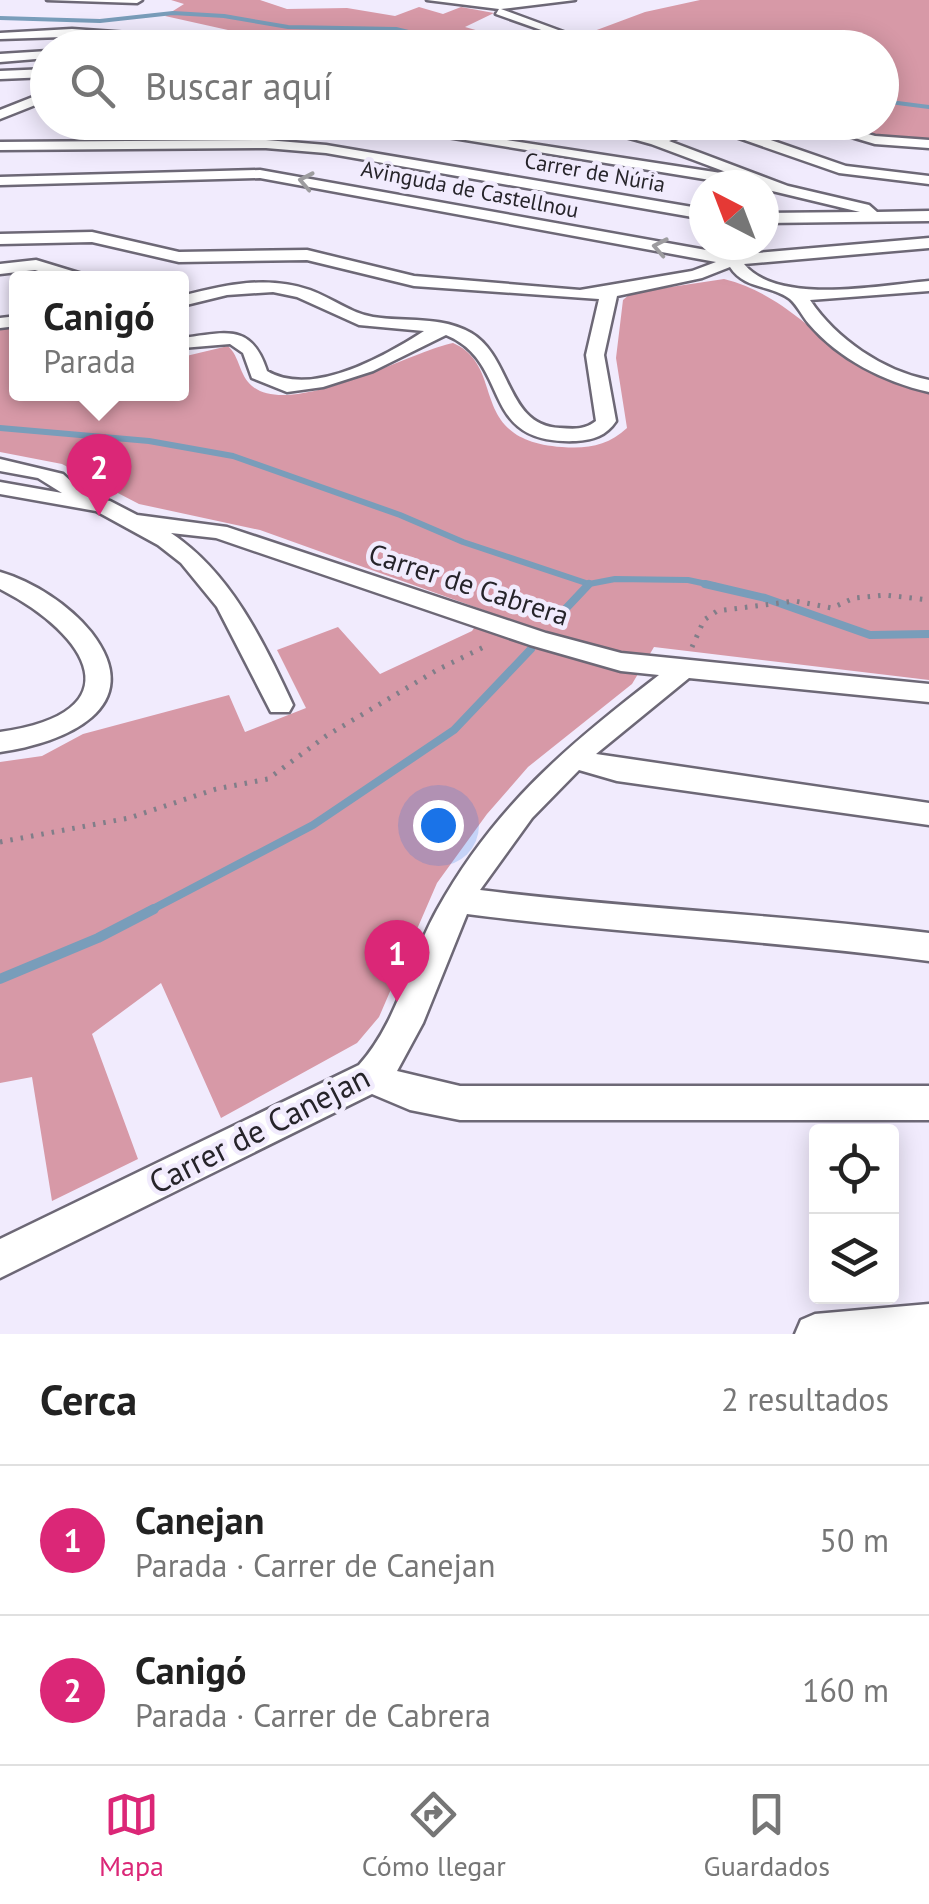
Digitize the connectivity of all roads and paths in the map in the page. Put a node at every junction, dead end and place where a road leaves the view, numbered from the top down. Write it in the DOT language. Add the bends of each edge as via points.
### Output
graph roads {
  1 [pos="52,0"];
  2 [pos="137,0"];
  3 [pos="432,0"];
  4 [pos="570,0"];
  5 [pos="492,6"];
  6 [pos="554,30"];
  7 [pos="30,34"];
  8 [pos="0,36"];
  9 [pos="30,56"];
  10 [pos="0,58"];
  11 [pos="3,73"];
  12 [pos="30,73"];
  13 [pos="30,102"];
  14 [pos="0,115"];
  15 [pos="477,140"];
  16 [pos="652,140"];
  17 [pos="762,140"];
  18 [pos="875,140"];
  19 [pos="656,141"];
  20 [pos="929,144"];
  21 [pos="0,146"];
  22 [pos="731,170"];
  23 [pos="689,173"];
  24 [pos="929,180"];
  25 [pos="0,181"];
  26 [pos="779,187"];
  27 [pos="689,211"];
  28 [pos="929,216"];
  29 [pos="865,217"];
  30 [pos="779,218"];
  31 [pos="0,238"];
  32 [pos="929,243"];
  33 [pos="689,252"];
  34 [pos="779,258"];
  35 [pos="734,260"];
  36 [pos="0,269"];
  37 [pos="54,271"];
  38 [pos="929,286"];
  39 [pos="609,293"];
  40 [pos="798,296"];
  41 [pos="189,300"];
  42 [pos="439,328"];
  43 [pos="189,342"];
  44 [pos="929,386"];
  45 [pos="0,465"];
  46 [pos="0,488"];
  47 [pos="80,501"];
  48 [pos="132,521"];
  49 [pos="0,580"];
  50 [pos="929,600"];
  51 [pos="519,633"];
  52 [pos="684,668"];
  53 [pos="929,693"];
  54 [pos="280,704"];
  55 [pos="0,742"];
  56 [pos="571,757"];
  57 [pos="929,814"];
  58 [pos="0,842"];
  59 [pos="459,900"];
  60 [pos="929,947"];
  61 [pos="371,1077"];
  62 [pos="929,1103"];
  63 [pos="0,1258"];
  64 [pos="929,1324"];
  65 [pos="815,1334"];
  1 -- 2 [label="street"];
  3 -- 5 [label="street"];
  4 -- 5 [label="street"];
  5 -- 6 [label="street"];
  7 -- 8 [label="street"];
  9 -- 10 [label="street"];
  11 -- 12 [label="street"];
  13 -- 14 [label="street"];
  15 -- 23 [label="street"];
  16 -- 19 [label="street"];
  17 -- 24 [label="street" via="849,170"];
  18 -- 20 [label="street"];
  19 -- 22 [label="street"];
  21 -- 27 [label="street, Carrer de Núria" via="316,148"];
  33 -- 25 [label="street, Avinguda de Castellnou, one-way" via="260,174"];
  26 -- 29 [label="street" via="864,208 870,213"];
  28 -- 29 [label="street"];
  29 -- 30 [label="street"];
  31 -- 39 [label="street" via="92,237 179,256 307,255 414,281"];
  32 -- 34 [label="street, Avinguda de Castellnou"];
  35 -- 39 [label="street"];
  35 -- 40 [label="street" via="750,280"];
  36 -- 37 [label="street" via="36,265"];
  38 -- 40 [label="street"];
  39 -- 42 [label="street" via="595,355 606,421 585,434 545,434 518,421 481,350"];
  40 -- 44 [label="street" via="814,320 862,358 895,378"];
  41 -- 42 [label="street" via="285,288 355,318"];
  42 -- 43 [label="street" via="389,356 292,387 259,374 251,350 234,338"];
  45 -- 47 [label="street" via="51,475"];
  46 -- 47 [label="street, Carrer de Cabrera"];
  47 -- 48 [label="street, Carrer de Cabrera"];
  48 -- 51 [label="street, Carrer de Cabrera" via="219,532"];
  48 -- 54 [label="street" via="170,542 208,579 250,640"];
  49 -- 55 [label="street" via="71,623 99,664 90,706 55,732"];
  50 -- 52 [label="path" via="886,595 832,608 795,601 717,611 704,620"];
  51 -- 52 [label="street, Carrer de Cabrera" via="621,662"];
  51 -- 58 [label="path" via="437,670 268,779 129,818"];
  52 -- 53 [label="street, Carrer de Cabrera"];
  52 -- 56 [label="street, Carrer de Canejan"];
  56 -- 57 [label="street" via="617,770"];
  56 -- 59 [label="street, Carrer de Canejan" via="512,820"];
  59 -- 60 [label="street"];
  59 -- 61 [label="street, Carrer de Canejan" via="414,996 404,1036"];
  61 -- 62 [label="street" via="410,1094 460,1103"];
  61 -- 63 [label="street, Carrer de Canejan"];
  64 -- 65 [label="street"];
}
